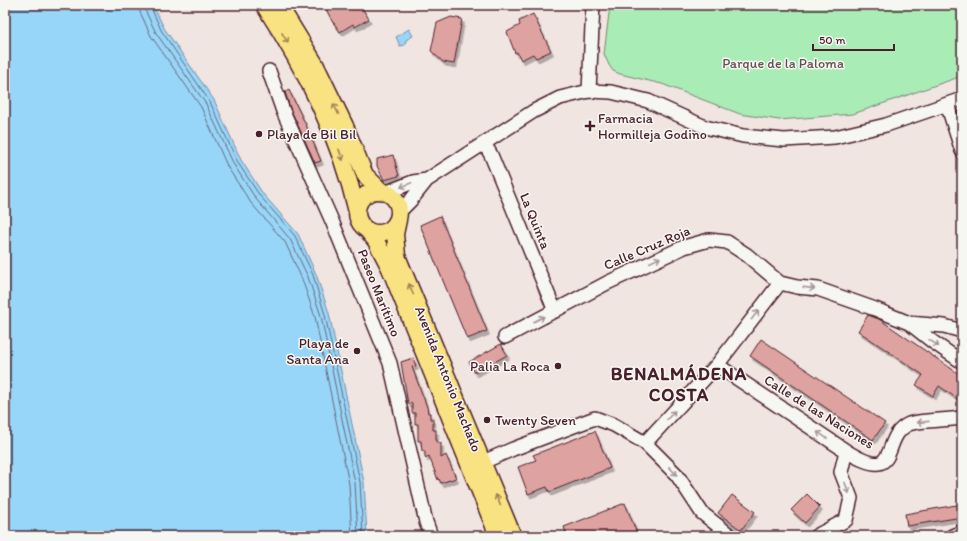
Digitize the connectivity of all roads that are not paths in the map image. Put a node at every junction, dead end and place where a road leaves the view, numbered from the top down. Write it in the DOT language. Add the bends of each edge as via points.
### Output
graph roads {
  1 [pos="264,5"];
  2 [pos="279,5"];
  3 [pos="592,5"];
  4 [pos="270,71"];
  5 [pos="589,91"];
  6 [pos="962,99"];
  7 [pos="947,104"];
  8 [pos="484,143"];
  9 [pos="962,151"];
  10 [pos="427,180"];
  11 [pos="383,192"];
  12 [pos="357,212"];
  13 [pos="401,213"];
  14 [pos="368,231"];
  15 [pos="780,283"];
  16 [pos="555,311"];
  17 [pos="909,323"];
  18 [pos="962,331"];
  19 [pos="504,337"];
  20 [pos="962,362"];
  21 [pos="717,365"];
  22 [pos="962,418"];
  23 [pos="645,444"];
  24 [pos="846,451"];
  25 [pos="483,462"];
  26 [pos="962,532"];
  27 [pos="431,536"];
  28 [pos="498,536"];
  29 [pos="513,536"];
  30 [pos="731,536"];
  31 [pos="816,536"];
  32 [pos="952,536"];
  1 -- 12 [label="main road, one-way" via="304,70 332,132 347,172"];
  11 -- 2 [label="main road, one-way" via="365,175 315,64"];
  3 -- 5 [label="street"];
  4 -- 27 [label="street, Paseo Marítimo" via="283,111 332,221 390,363"];
  5 -- 7 [label="street" via="610,92 648,101 705,127 743,136 784,140 835,137 886,125"];
  5 -- 8 [label="street" via="560,98 534,110"];
  6 -- 7 [label="street"];
  7 -- 9 [label="street"];
  8 -- 10 [label="street"];
  8 -- 16 [label="street, La Quinta"];
  10 -- 11 [label="street, one-way"];
  10 -- 13 [label="street"];
  11 -- 12 [label="main road" via="367,194 358,205"];
  11 -- 13 [label="main road" via="395,200"];
  12 -- 14 [label="main road" via="359,221"];
  13 -- 14 [label="main road" via="388,231"];
  25 -- 13 [label="main road, Avenida Antonio Machado, one-way" via="398,256 395,234"];
  14 -- 28 [label="main road, Avenida Antonio Machado" via="389,266"];
  16 -- 15 [label="street, Calle Cruz Roja, one-way" via="684,247 709,240 727,242"];
  15 -- 17 [label="street, Calle Cruz Roja, one-way" via="818,290"];
  21 -- 15 [label="street, one-way"];
  19 -- 16 [label="street, Calle Cruz Roja, one-way"];
  17 -- 18 [label="street, Calle Cruz Roja" via="944,326"];
  17 -- 20 [label="street, one-way"];
  23 -- 21 [label="street, one-way"];
  24 -- 21 [label="street, Calle de las Naciones, one-way"];
  22 -- 24 [label="street, Calle de las Naciones, one-way" via="910,424 894,438 888,456 883,461 872,464"];
  23 -- 25 [label="street" via="614,425 595,418"];
  23 -- 30 [label="street, one-way" via="677,475 702,514"];
  24 -- 31 [label="street, one-way" via="841,472 851,498 846,520"];
  29 -- 25 [label="main road, Avenida Antonio Machado, one-way"];
  26 -- 32 [label="street"];
}
